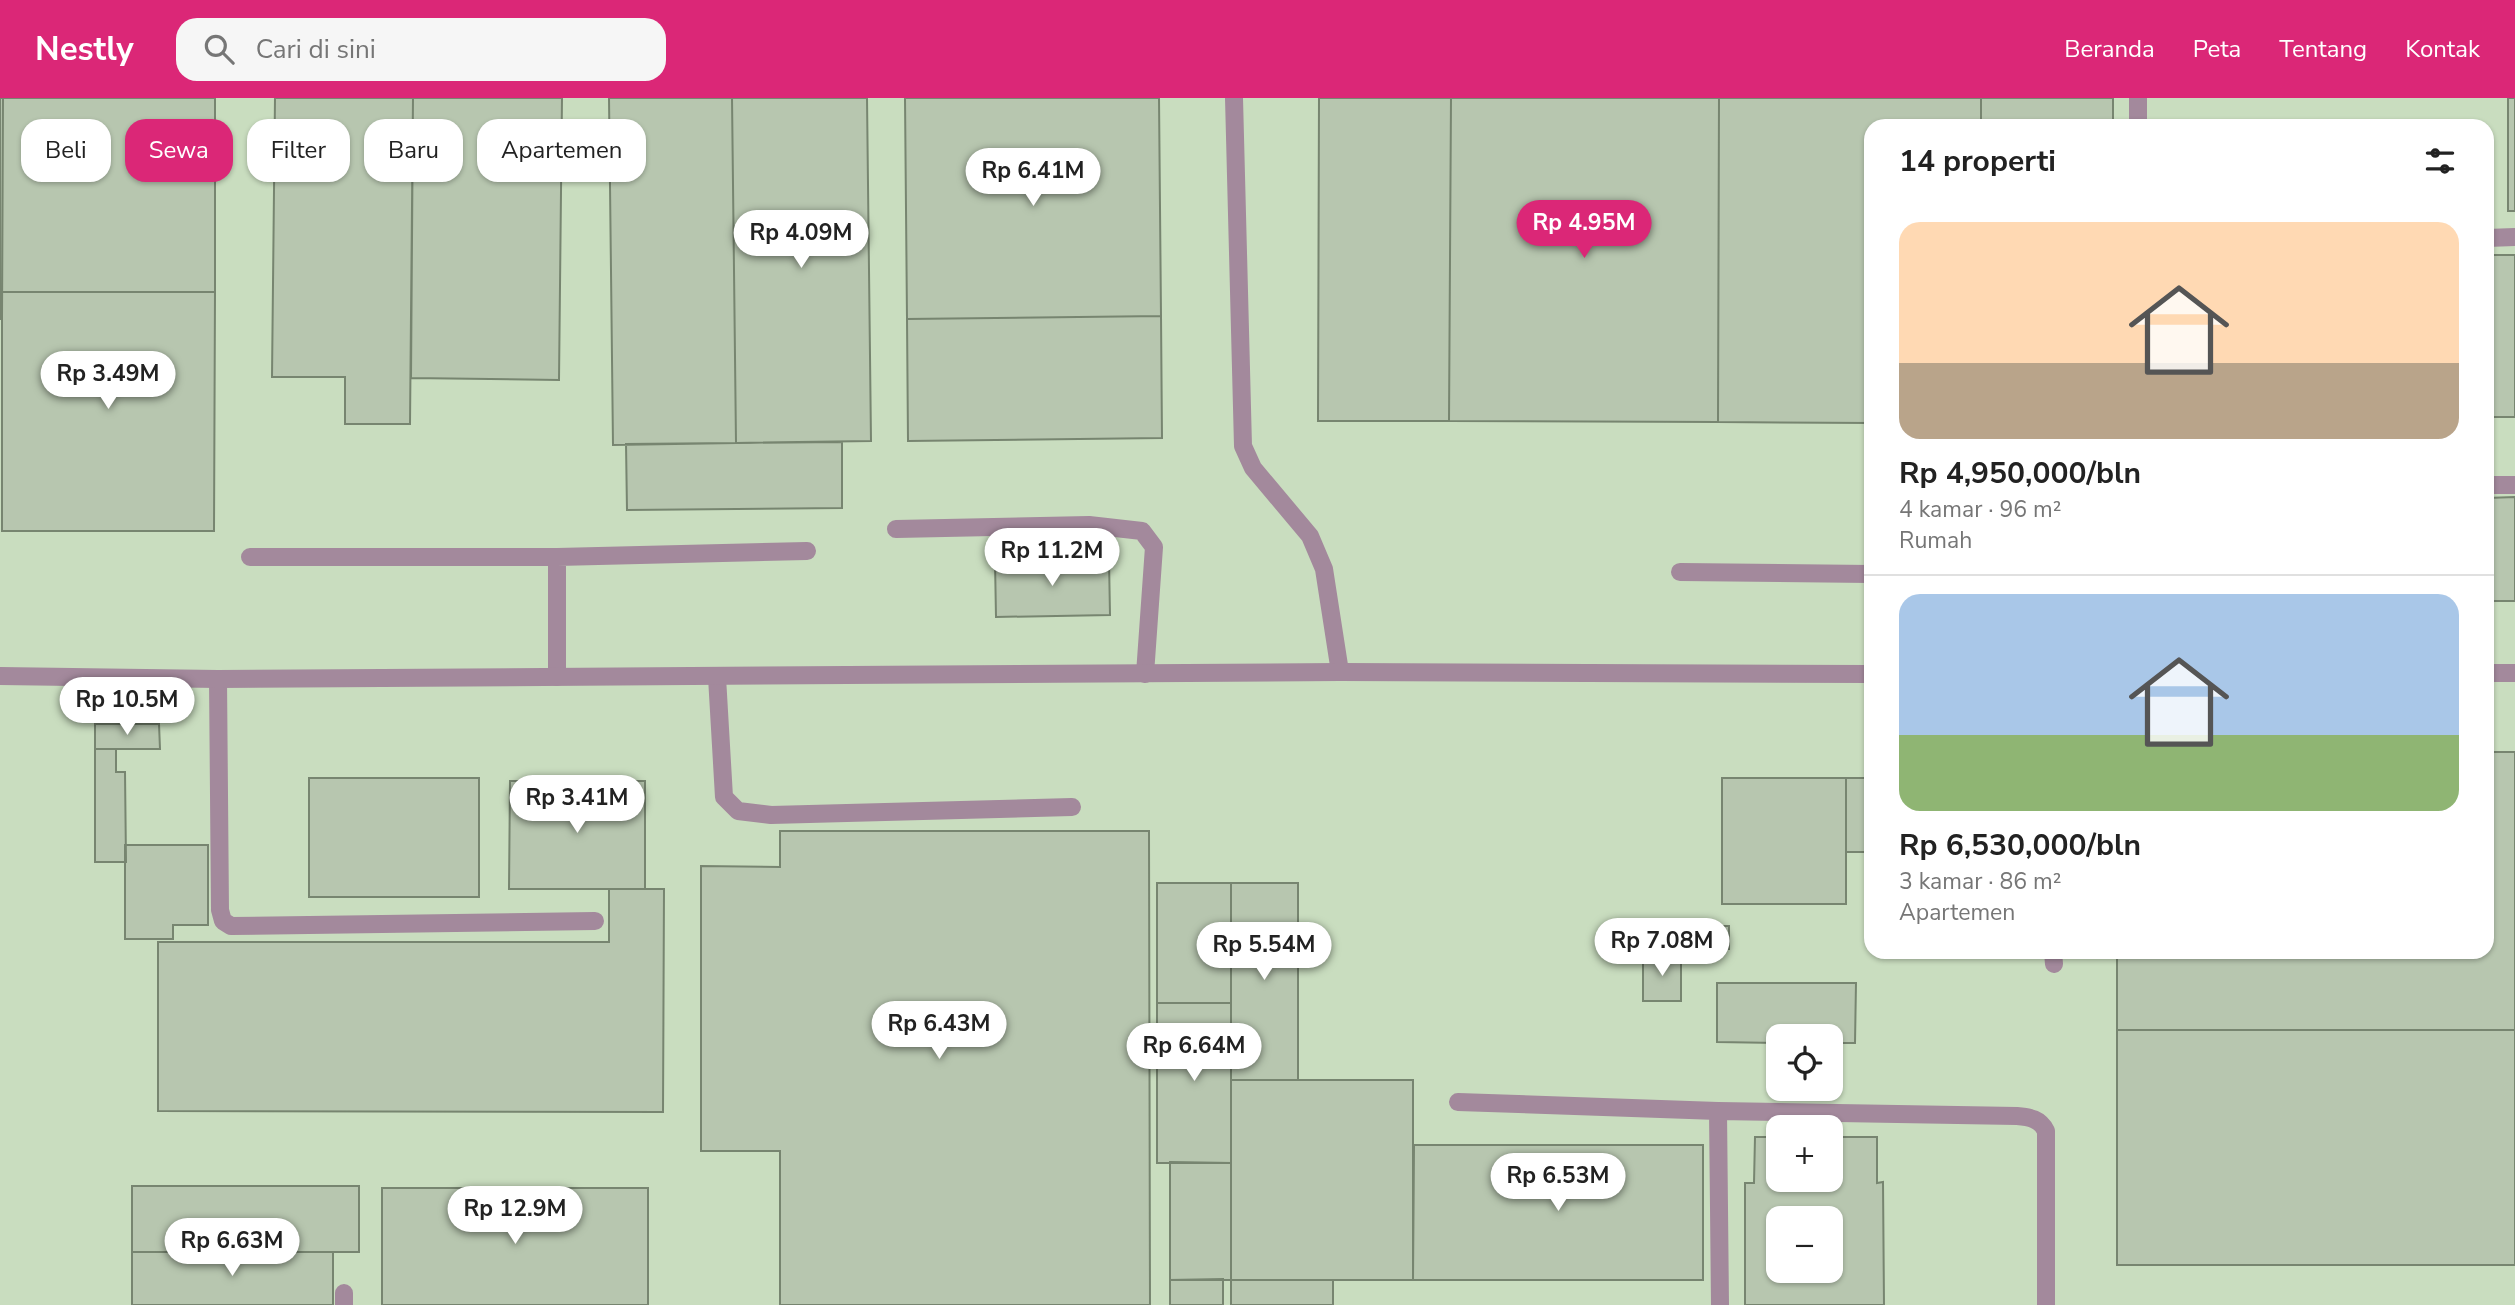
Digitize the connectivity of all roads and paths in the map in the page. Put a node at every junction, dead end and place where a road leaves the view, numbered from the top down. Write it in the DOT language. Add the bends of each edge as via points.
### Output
graph roads {
  1 [pos="1234,98"];
  2 [pos="2138,98"];
  3 [pos="2138,119"];
  4 [pos="2515,237"];
  5 [pos="2494,238"];
  6 [pos="2494,485"];
  7 [pos="2515,485"];
  8 [pos="896,529"];
  9 [pos="807,551"];
  10 [pos="250,557"];
  11 [pos="557,557"];
  12 [pos="1680,572"];
  13 [pos="1864,573"];
  14 [pos="1340,672"];
  15 [pos="2494,673"];
  16 [pos="2515,673"];
  17 [pos="1145,674"];
  18 [pos="1864,674"];
  19 [pos="0,676"];
  20 [pos="557,677"];
  21 [pos="717,677"];
  22 [pos="218,679"];
  23 [pos="1072,807"];
  24 [pos="595,921"];
  25 [pos="1458,1102"];
  26 [pos="1718,1111"];
  27 [pos="1720,1305"];
  28 [pos="2046,1305"];
  1 -- 14 [label="street" via="1243,446 1253,468 1310,536 1324,569"];
  2 -- 3 [label="street"];
  4 -- 5 [label="street"];
  6 -- 7 [label="street"];
  8 -- 17 [label="street" via="1089,525 1142,531 1154,547"];
  9 -- 11 [label="street"];
  10 -- 11 [label="street"];
  11 -- 20 [label="street"];
  12 -- 13 [label="street"];
  14 -- 17 [label="street"];
  14 -- 18 [label="street"];
  15 -- 16 [label="street"];
  17 -- 21 [label="street"];
  19 -- 22 [label="street"];
  20 -- 21 [label="street"];
  20 -- 22 [label="street"];
  21 -- 23 [label="street" via="724,797 738,811 771,815"];
  22 -- 24 [label="street" via="223,921 231,926"];
  25 -- 26 [label="street"];
  26 -- 27 [label="street"];
  26 -- 28 [label="street" via="2036,1120 2046,1132"];
}
